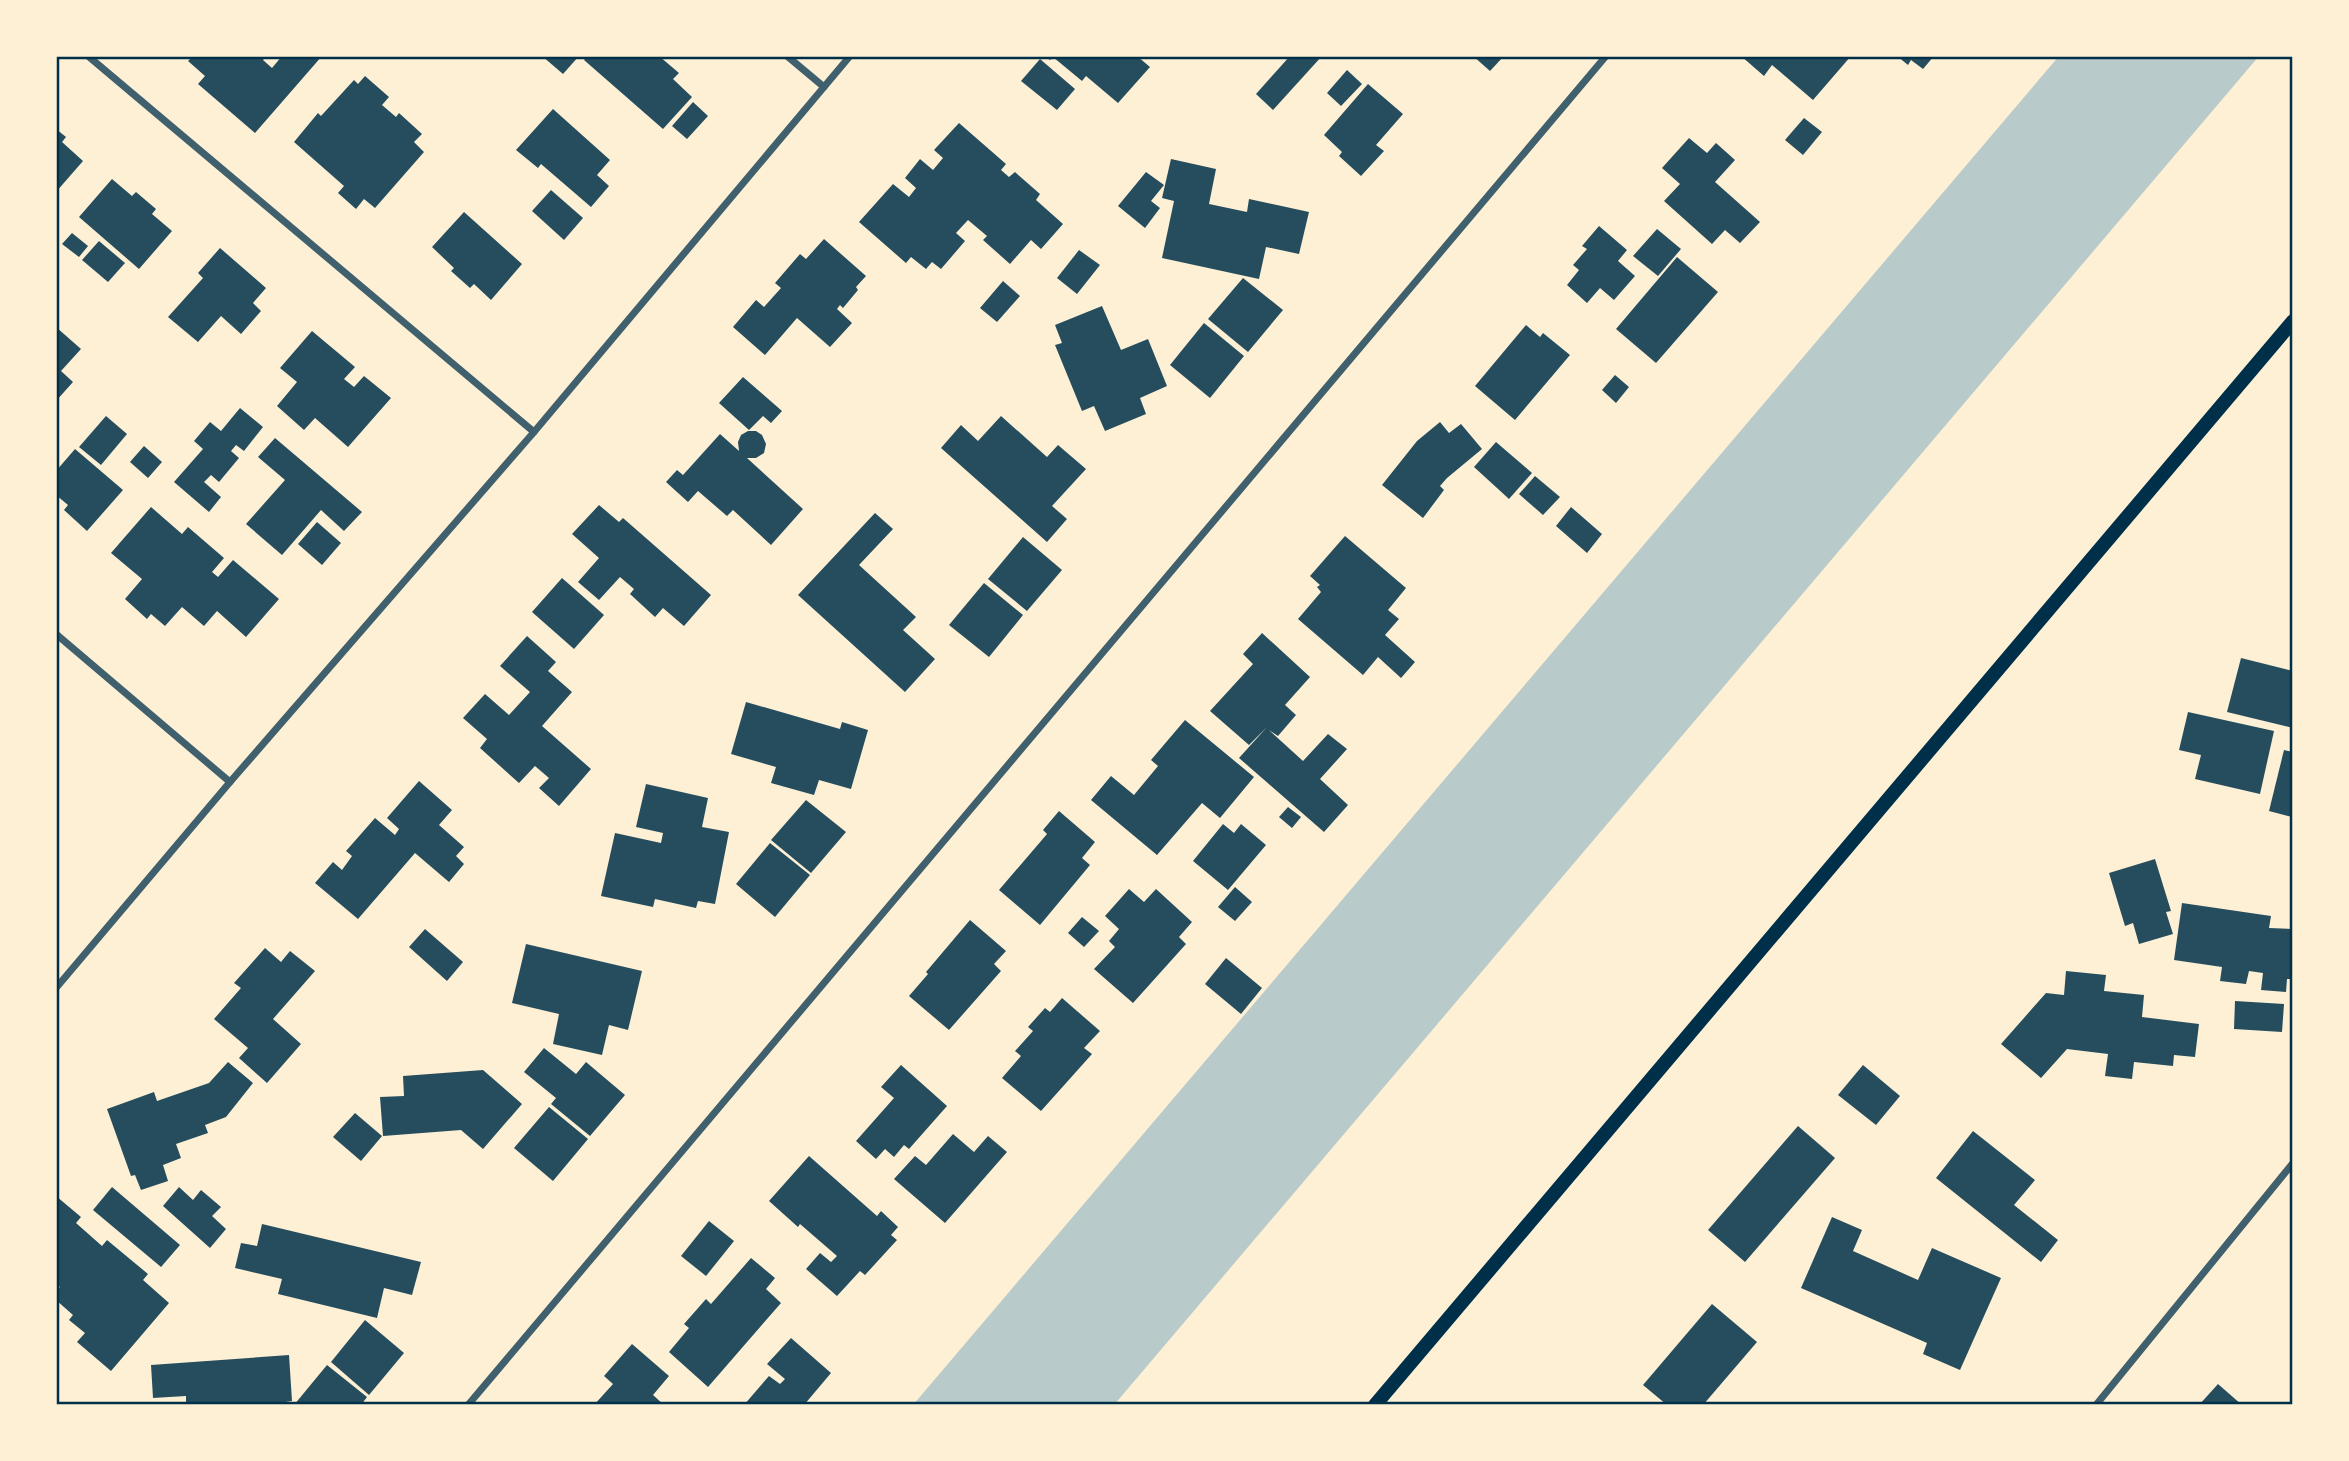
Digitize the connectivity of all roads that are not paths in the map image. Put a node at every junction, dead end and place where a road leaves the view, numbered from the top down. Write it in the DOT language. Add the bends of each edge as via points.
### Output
graph roads {
  1 [pos="88,56"];
  2 [pos="787,56"];
  3 [pos="850,56"];
  4 [pos="1606,56"];
  5 [pos="824,87"];
  6 [pos="2293,321"];
  7 [pos="534,432"];
  8 [pos="56,634"];
  9 [pos="230,782"];
  10 [pos="56,988"];
  11 [pos="2293,1163"];
  12 [pos="468,1405"];
  13 [pos="1375,1405"];
  14 [pos="2096,1405"];
  1 -- 7 [label="street"];
  2 -- 5 [label="street"];
  3 -- 5 [label="street"];
  4 -- 12 [label="street"];
  5 -- 7 [label="street"];
  6 -- 13 [label="main road"];
  7 -- 9 [label="street"];
  8 -- 9 [label="street"];
  9 -- 10 [label="street"];
  11 -- 14 [label="street"];
}
